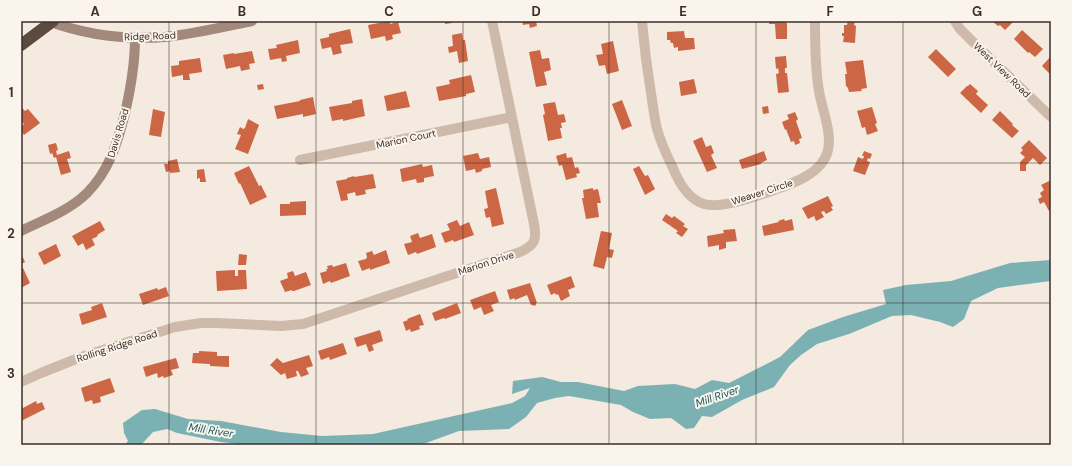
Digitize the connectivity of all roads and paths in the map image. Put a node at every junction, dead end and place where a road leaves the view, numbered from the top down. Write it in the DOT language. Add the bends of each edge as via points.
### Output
graph roads {
  1 [pos="48,21"];
  2 [pos="53,21"];
  3 [pos="252,21"];
  4 [pos="492,21"];
  5 [pos="642,21"];
  6 [pos="815,21"];
  7 [pos="955,21"];
  8 [pos="135,38"];
  9 [pos="21,45"];
  10 [pos="512,117"];
  11 [pos="1051,117"];
  12 [pos="300,160"];
  13 [pos="21,231"];
  14 [pos="217,323"];
  15 [pos="21,382"];
  1 -- 8 [label="main road, Ridge Road" via="106,36"];
  2 -- 9 [label="highway"];
  3 -- 8 [label="main road, Ridge Road" via="173,36"];
  4 -- 10 [label="street, Marion Drive"];
  5 -- 6 [label="street, Weaver Circle" via="654,112 664,149 685,191 704,204 714,205 757,196 782,187 815,171 824,161 828,150 828,138 819,89"];
  7 -- 11 [label="street, West View Road" via="960,29"];
  8 -- 13 [label="main road, Davis Road" via="134,67 127,104 115,147 105,169 95,184 78,201"];
  10 -- 12 [label="street, Marion Court"];
  10 -- 14 [label="street, Marion Drive" via="536,235 532,245 362,306 303,324 281,326"];
  14 -- 15 [label="street, Rolling Ridge Road" via="169,329 81,357"];
}
